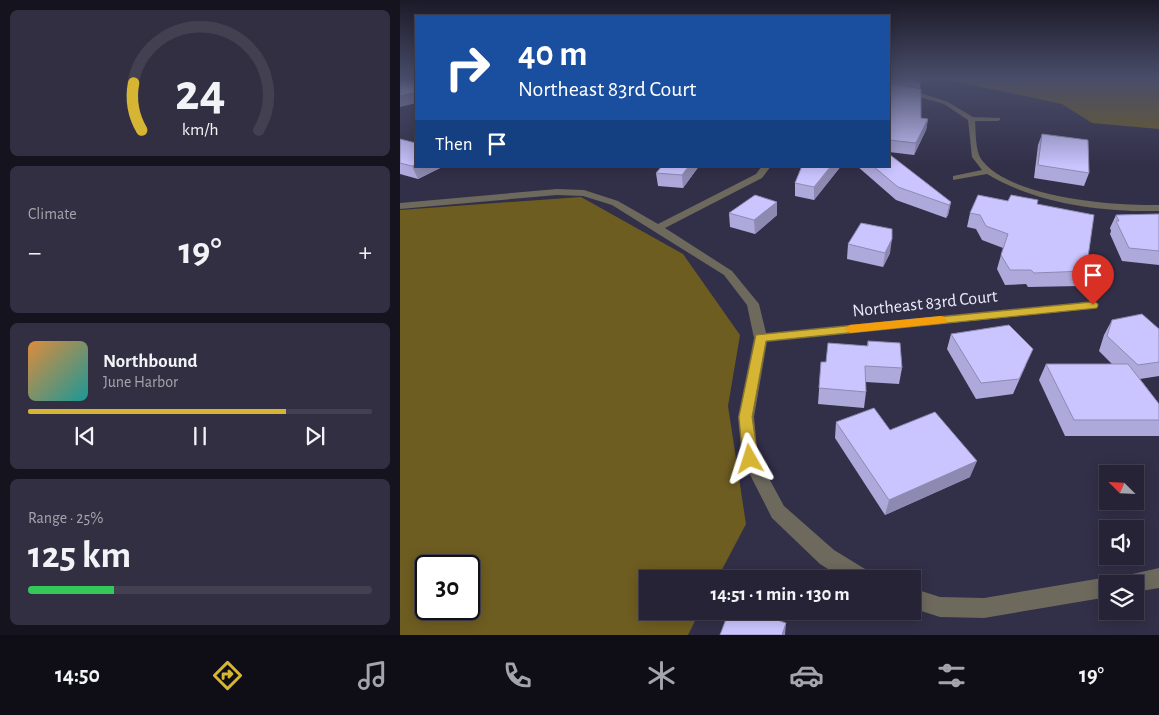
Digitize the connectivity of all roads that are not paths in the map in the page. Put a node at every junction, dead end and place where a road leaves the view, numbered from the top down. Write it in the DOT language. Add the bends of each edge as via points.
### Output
graph roads {
  1 [pos="953,108"];
  2 [pos="970,119"];
  3 [pos="998,119"];
  4 [pos="766,167"];
  5 [pos="986,172"];
  6 [pos="956,178"];
  7 [pos="400,206"];
  8 [pos="1159,208"];
  9 [pos="658,228"];
  10 [pos="1093,305"];
  11 [pos="761,338"];
  12 [pos="850,570"];
  13 [pos="1159,578"];
  14 [pos="1144,581"];
  15 [pos="1099,589"];
  16 [pos="921,601"];
  1 -- 2 [label="street"];
  2 -- 3 [label="street"];
  2 -- 5 [label="street" via="976,157"];
  4 -- 9 [label="street" via="759,176"];
  5 -- 6 [label="street"];
  5 -- 8 [label="street" via="1055,198 1101,206"];
  7 -- 9 [label="street" via="584,192 615,203"];
  9 -- 11 [label="street" via="728,274 753,304"];
  10 -- 11 [label="street, Northeast 83rd Court"];
  11 -- 12 [label="street" via="746,417 750,459 778,512 827,556"];
  13 -- 14 [label="street"];
  15 -- 16 [label="street" via="984,608 940,606"];
}
